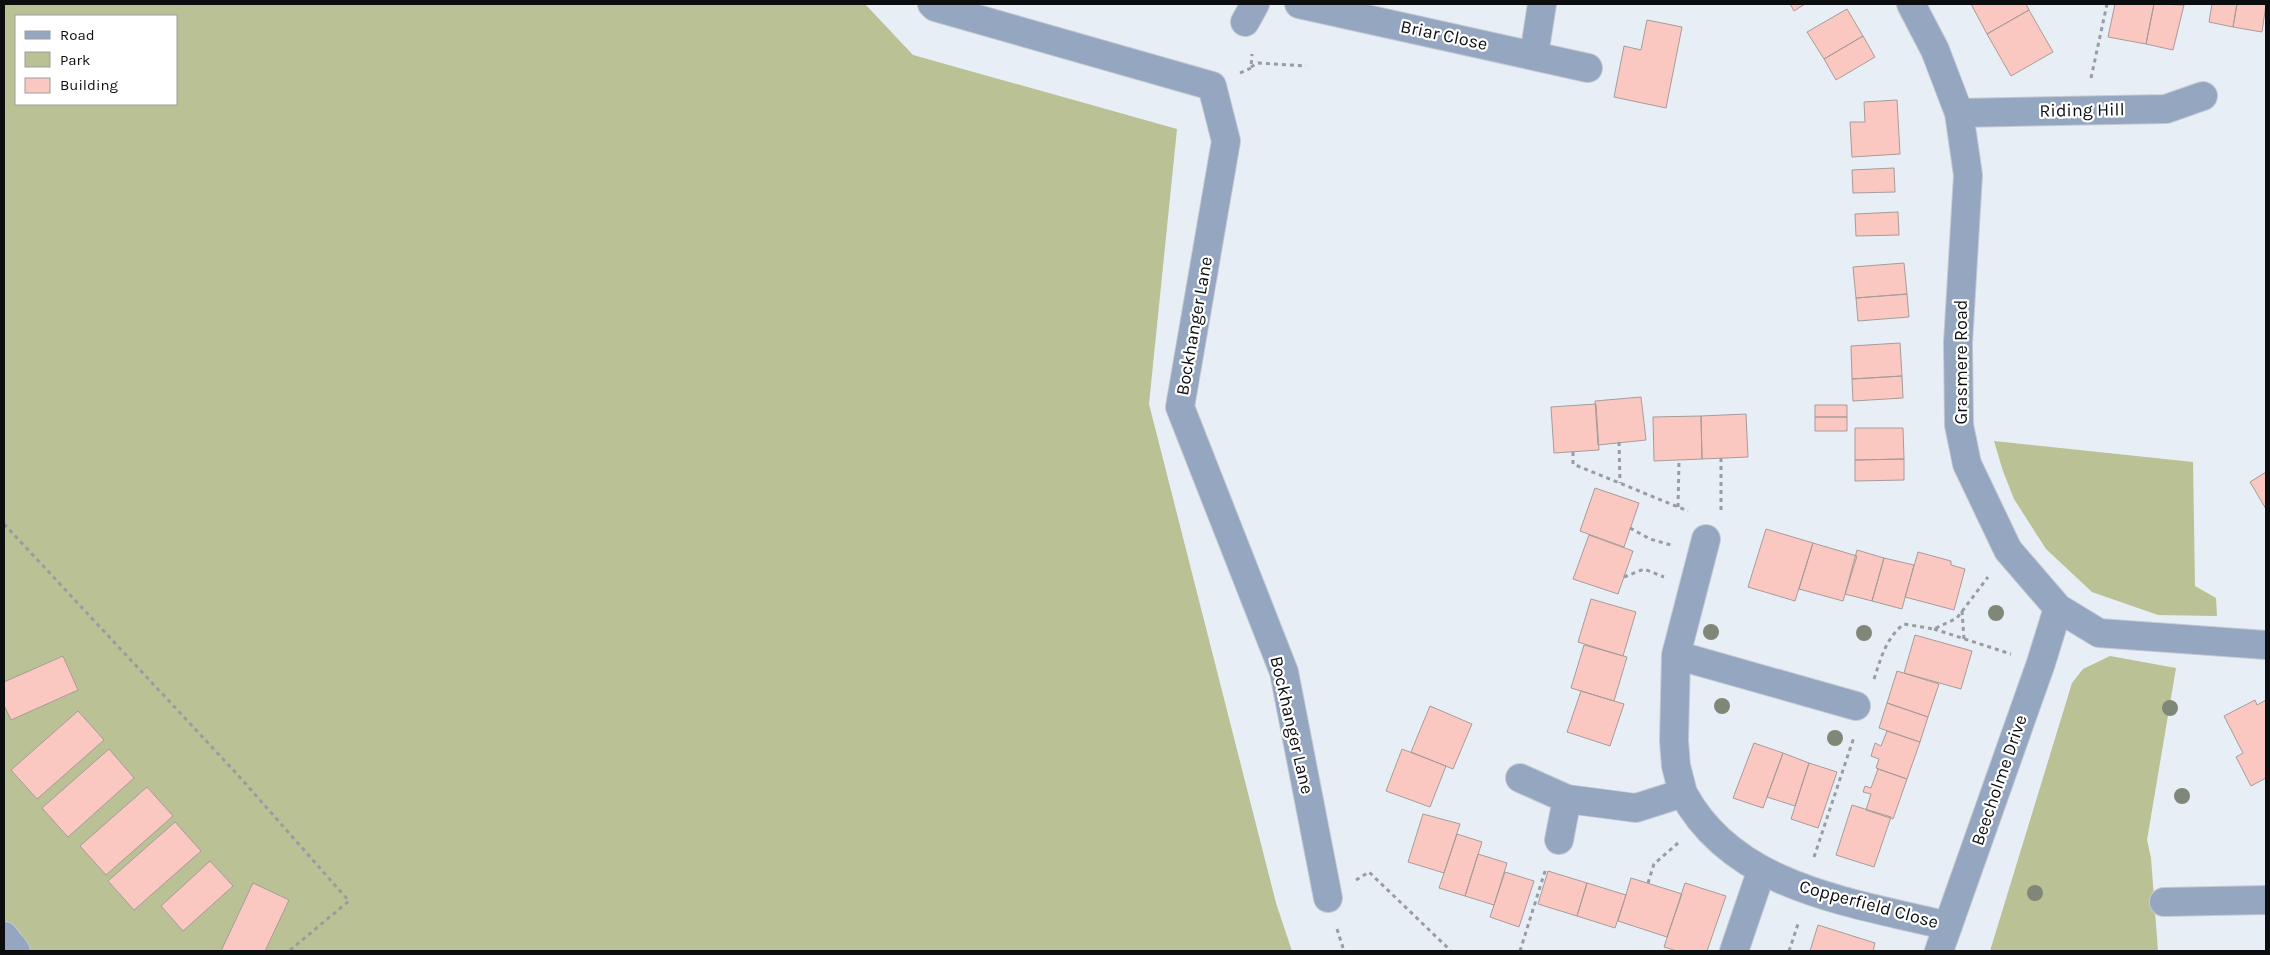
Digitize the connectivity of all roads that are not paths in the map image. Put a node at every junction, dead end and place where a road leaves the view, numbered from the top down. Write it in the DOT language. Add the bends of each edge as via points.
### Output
graph roads {
  1 [pos="932,4"];
  2 [pos="1299,4"];
  3 [pos="1542,4"];
  4 [pos="1911,4"];
  5 [pos="1534,55"];
  6 [pos="1588,68"];
  7 [pos="2203,96"];
  8 [pos="1959,113"];
  9 [pos="1706,540"];
  10 [pos="2058,608"];
  11 [pos="2266,645"];
  12 [pos="1676,655"];
  13 [pos="1860,708"];
  14 [pos="1520,778"];
  15 [pos="1683,793"];
  16 [pos="1567,798"];
  17 [pos="1559,840"];
  18 [pos="1761,872"];
  19 [pos="1328,898"];
  20 [pos="2266,900"];
  21 [pos="2164,902"];
  22 [pos="1948,926"];
  23 [pos="4,936"];
  24 [pos="16,951"];
  25 [pos="1734,951"];
  26 [pos="1939,951"];
  1 -- 19 [label="street, Bockhanger Lane" via="1212,86 1226,141 1180,407 1284,672"];
  2 -- 5 [label="street, Briar Close"];
  3 -- 5 [label="street"];
  4 -- 8 [label="street, Grasmere Road" via="1936,50"];
  5 -- 6 [label="street, Briar Close"];
  7 -- 8 [label="street, Riding Hill" via="2166,109"];
  8 -- 10 [label="street, Grasmere Road" via="1968,174 1958,344 1959,425 1967,464 2008,550"];
  9 -- 12 [label="street, Copperfield Close"];
  10 -- 11 [label="street, Grasmere Road" via="2099,633"];
  10 -- 22 [label="street, Beecholme Drive"];
  12 -- 13 [label="street"];
  12 -- 15 [label="street, Copperfield Close" via="1674,742"];
  14 -- 16 [label="street"];
  15 -- 16 [label="street" via="1636,808"];
  15 -- 18 [label="street, Copperfield Close" via="1693,814 1714,836"];
  16 -- 17 [label="street"];
  18 -- 22 [label="street, Copperfield Close" via="1809,891"];
  18 -- 25 [label="street"];
  20 -- 21 [label="street"];
  22 -- 26 [label="street, Beecholme Drive"];
  23 -- 24 [label="street"];
}
